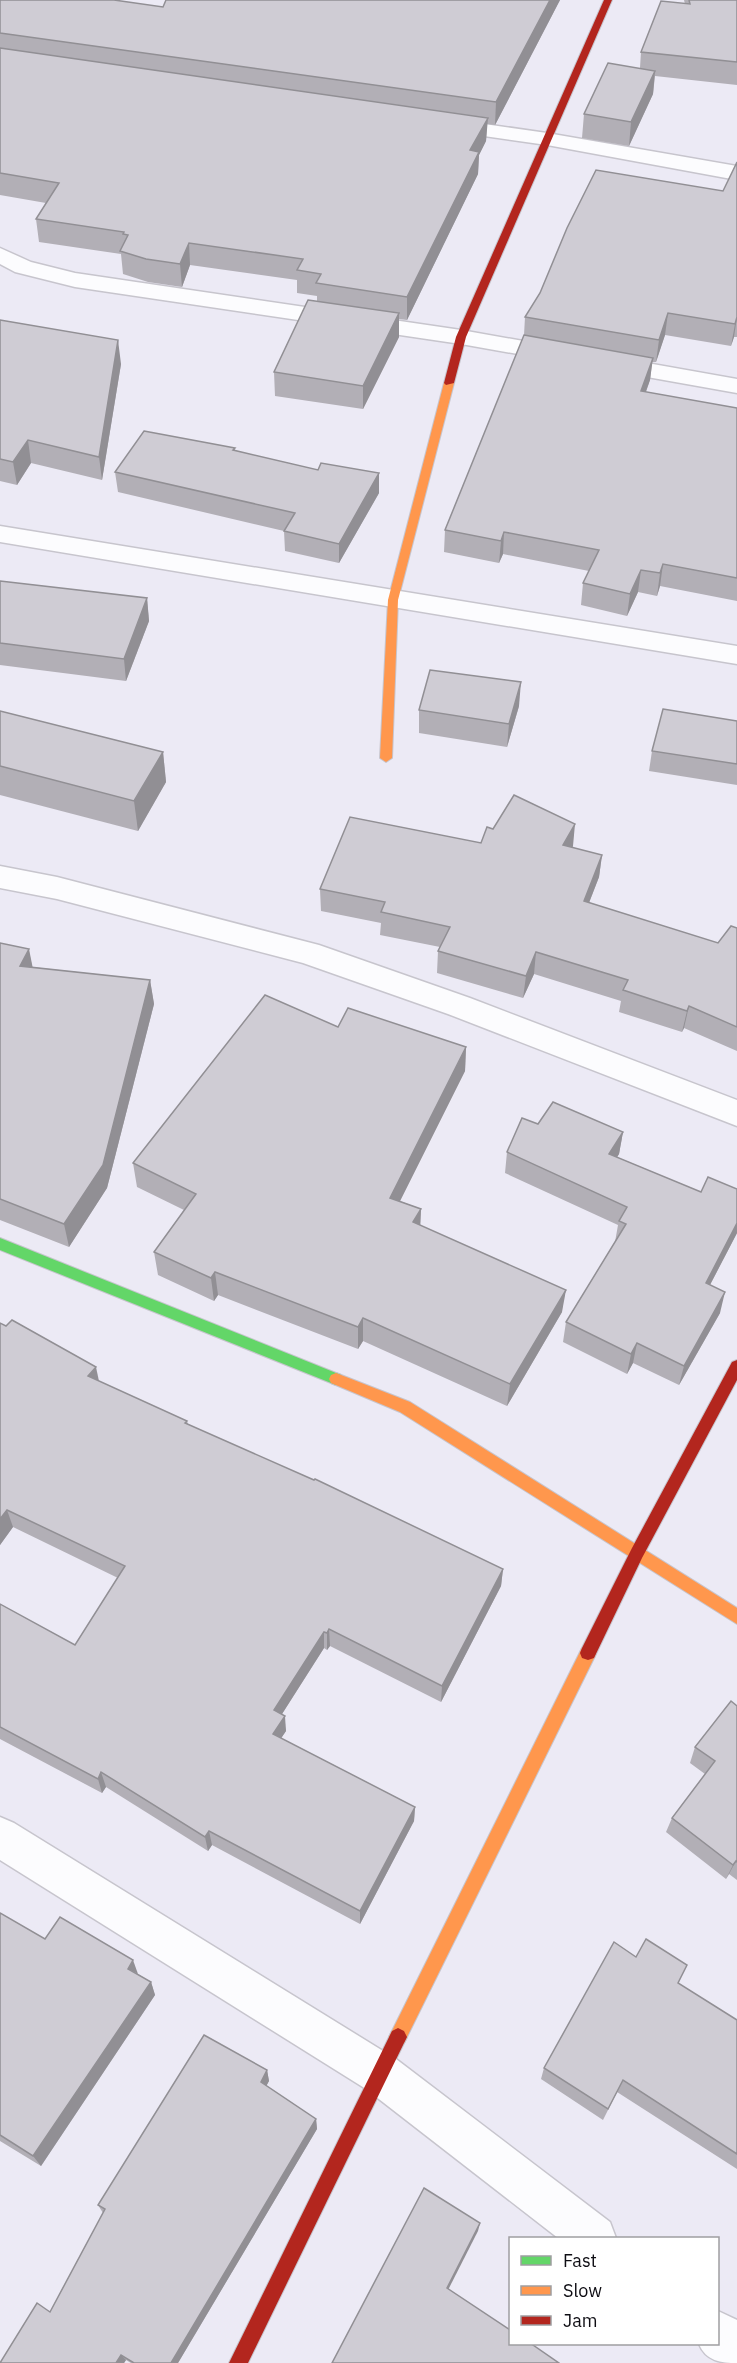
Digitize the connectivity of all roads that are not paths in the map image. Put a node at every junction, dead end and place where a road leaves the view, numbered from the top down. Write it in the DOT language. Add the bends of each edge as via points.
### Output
graph roads {
  1 [pos="608,0"];
  2 [pos="418,120"];
  3 [pos="547,139"];
  4 [pos="737,173"];
  5 [pos="0,255"];
  6 [pos="460,337"];
  7 [pos="737,386"];
  8 [pos="0,534"];
  9 [pos="393,600"];
  10 [pos="737,655"];
  11 [pos="386,758"];
  12 [pos="0,877"];
  13 [pos="737,1113"];
  14 [pos="0,1244"];
  15 [pos="737,1366"];
  16 [pos="637,1553"];
  17 [pos="737,1617"];
  18 [pos="0,1837"];
  19 [pos="381,2074"];
  20 [pos="593,2237"];
  21 [pos="719,2336"];
  22 [pos="737,2349"];
  23 [pos="238,2363"];
  1 -- 3 [label="street"];
  2 -- 3 [label="street"];
  3 -- 4 [label="street"];
  3 -- 6 [label="street"];
  5 -- 6 [label="street" via="23,267 75,280"];
  6 -- 7 [label="street"];
  6 -- 9 [label="street"];
  8 -- 9 [label="street"];
  9 -- 10 [label="street"];
  9 -- 11 [label="street"];
  12 -- 13 [label="street" via="308,952"];
  14 -- 16 [label="street" via="405,1407"];
  15 -- 16 [label="street"];
  16 -- 17 [label="street"];
  16 -- 19 [label="street"];
  18 -- 19 [label="street"];
  19 -- 20 [label="street"];
  19 -- 23 [label="street"];
  21 -- 22 [label="street"];
}
